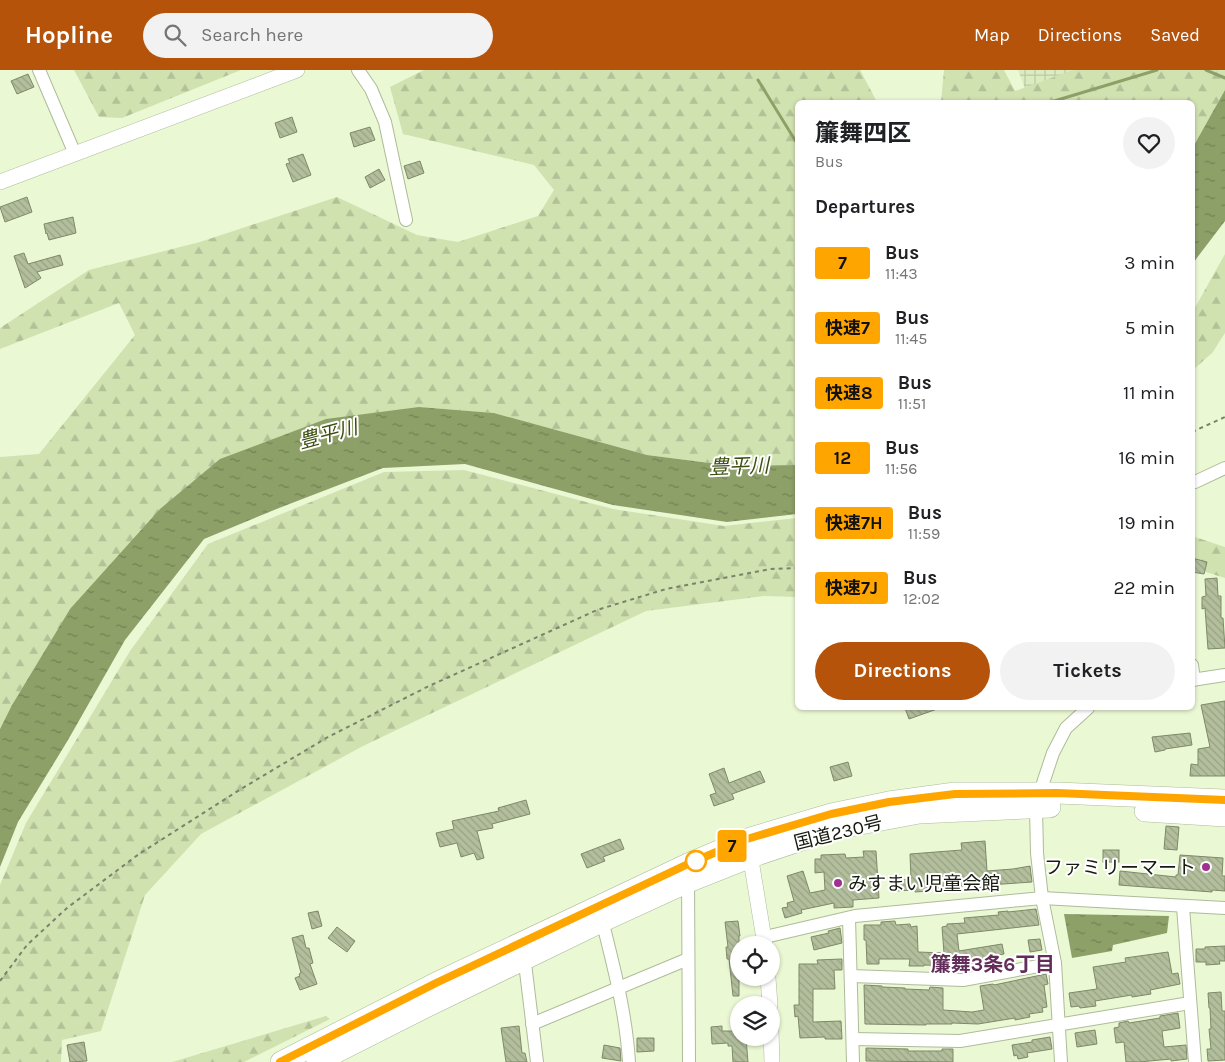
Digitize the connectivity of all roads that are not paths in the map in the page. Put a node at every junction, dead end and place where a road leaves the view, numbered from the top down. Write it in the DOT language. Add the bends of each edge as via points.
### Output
graph roads {
  1 [pos="39,70"];
  2 [pos="297,70"];
  3 [pos="358,70"];
  4 [pos="75,154"];
  5 [pos="0,182"];
  6 [pos="406,220"];
  7 [pos="1225,468"];
  8 [pos="1195,482"];
  9 [pos="1225,675"];
  10 [pos="1195,680"];
  11 [pos="1086,710"];
  12 [pos="1038,800"];
  13 [pos="1225,800"];
  14 [pos="1225,816"];
  15 [pos="749,848"];
  16 [pos="688,873"];
  17 [pos="1042,898"];
  18 [pos="1183,907"];
  19 [pos="1225,908"];
  20 [pos="601,913"];
  21 [pos="849,918"];
  22 [pos="764,936"];
  23 [pos="780,937"];
  24 [pos="524,950"];
  25 [pos="688,959"];
  26 [pos="1055,963"];
  27 [pos="851,976"];
  28 [pos="619,989"];
  29 [pos="1190,1003"];
  30 [pos="532,1024"];
  31 [pos="1059,1024"];
  32 [pos="853,1039"];
  33 [pos="771,1046"];
  34 [pos="280,1062"];
  35 [pos="317,1062"];
  36 [pos="537,1062"];
  37 [pos="629,1062"];
  38 [pos="689,1062"];
  39 [pos="772,1062"];
  40 [pos="853,1062"];
  41 [pos="1061,1062"];
  42 [pos="1195,1062"];
  1 -- 4 [label="street"];
  2 -- 4 [label="street"];
  3 -- 6 [label="street" via="384,122"];
  4 -- 5 [label="street"];
  7 -- 8 [label="street"];
  9 -- 10 [label="street"];
  11 -- 12 [label="street" via="1066,728 1053,753"];
  12 -- 13 [label="highway, 国道230号"];
  12 -- 14 [label="highway, 国道230号" via="1062,807"];
  12 -- 15 [label="highway, 国道230号" via="919,813"];
  12 -- 17 [label="street" via="1037,854"];
  15 -- 16 [label="highway, 国道230号"];
  15 -- 22 [label="street"];
  16 -- 20 [label="highway, 国道230号"];
  16 -- 25 [label="street"];
  17 -- 18 [label="street"];
  17 -- 21 [label="street"];
  17 -- 26 [label="street"];
  18 -- 19 [label="street"];
  18 -- 29 [label="street"];
  20 -- 24 [label="highway, 国道230号"];
  20 -- 28 [label="street"];
  21 -- 23 [label="street"];
  21 -- 27 [label="street"];
  24 -- 30 [label="street"];
  24 -- 34 [label="highway, 国道230号" via="436,983"];
  24 -- 35 [label="highway, 国道230号" via="424,1008"];
  25 -- 28 [label="street"];
  25 -- 38 [label="street"];
  26 -- 27 [label="street" via="963,980"];
  26 -- 31 [label="street"];
  27 -- 32 [label="street"];
  28 -- 30 [label="street"];
  28 -- 37 [label="street"];
  29 -- 31 [label="street"];
  29 -- 42 [label="street"];
  30 -- 36 [label="street"];
  31 -- 32 [label="street" via="960,1041"];
  31 -- 41 [label="street"];
  32 -- 40 [label="street"];
  33 -- 39 [label="street"];
}
